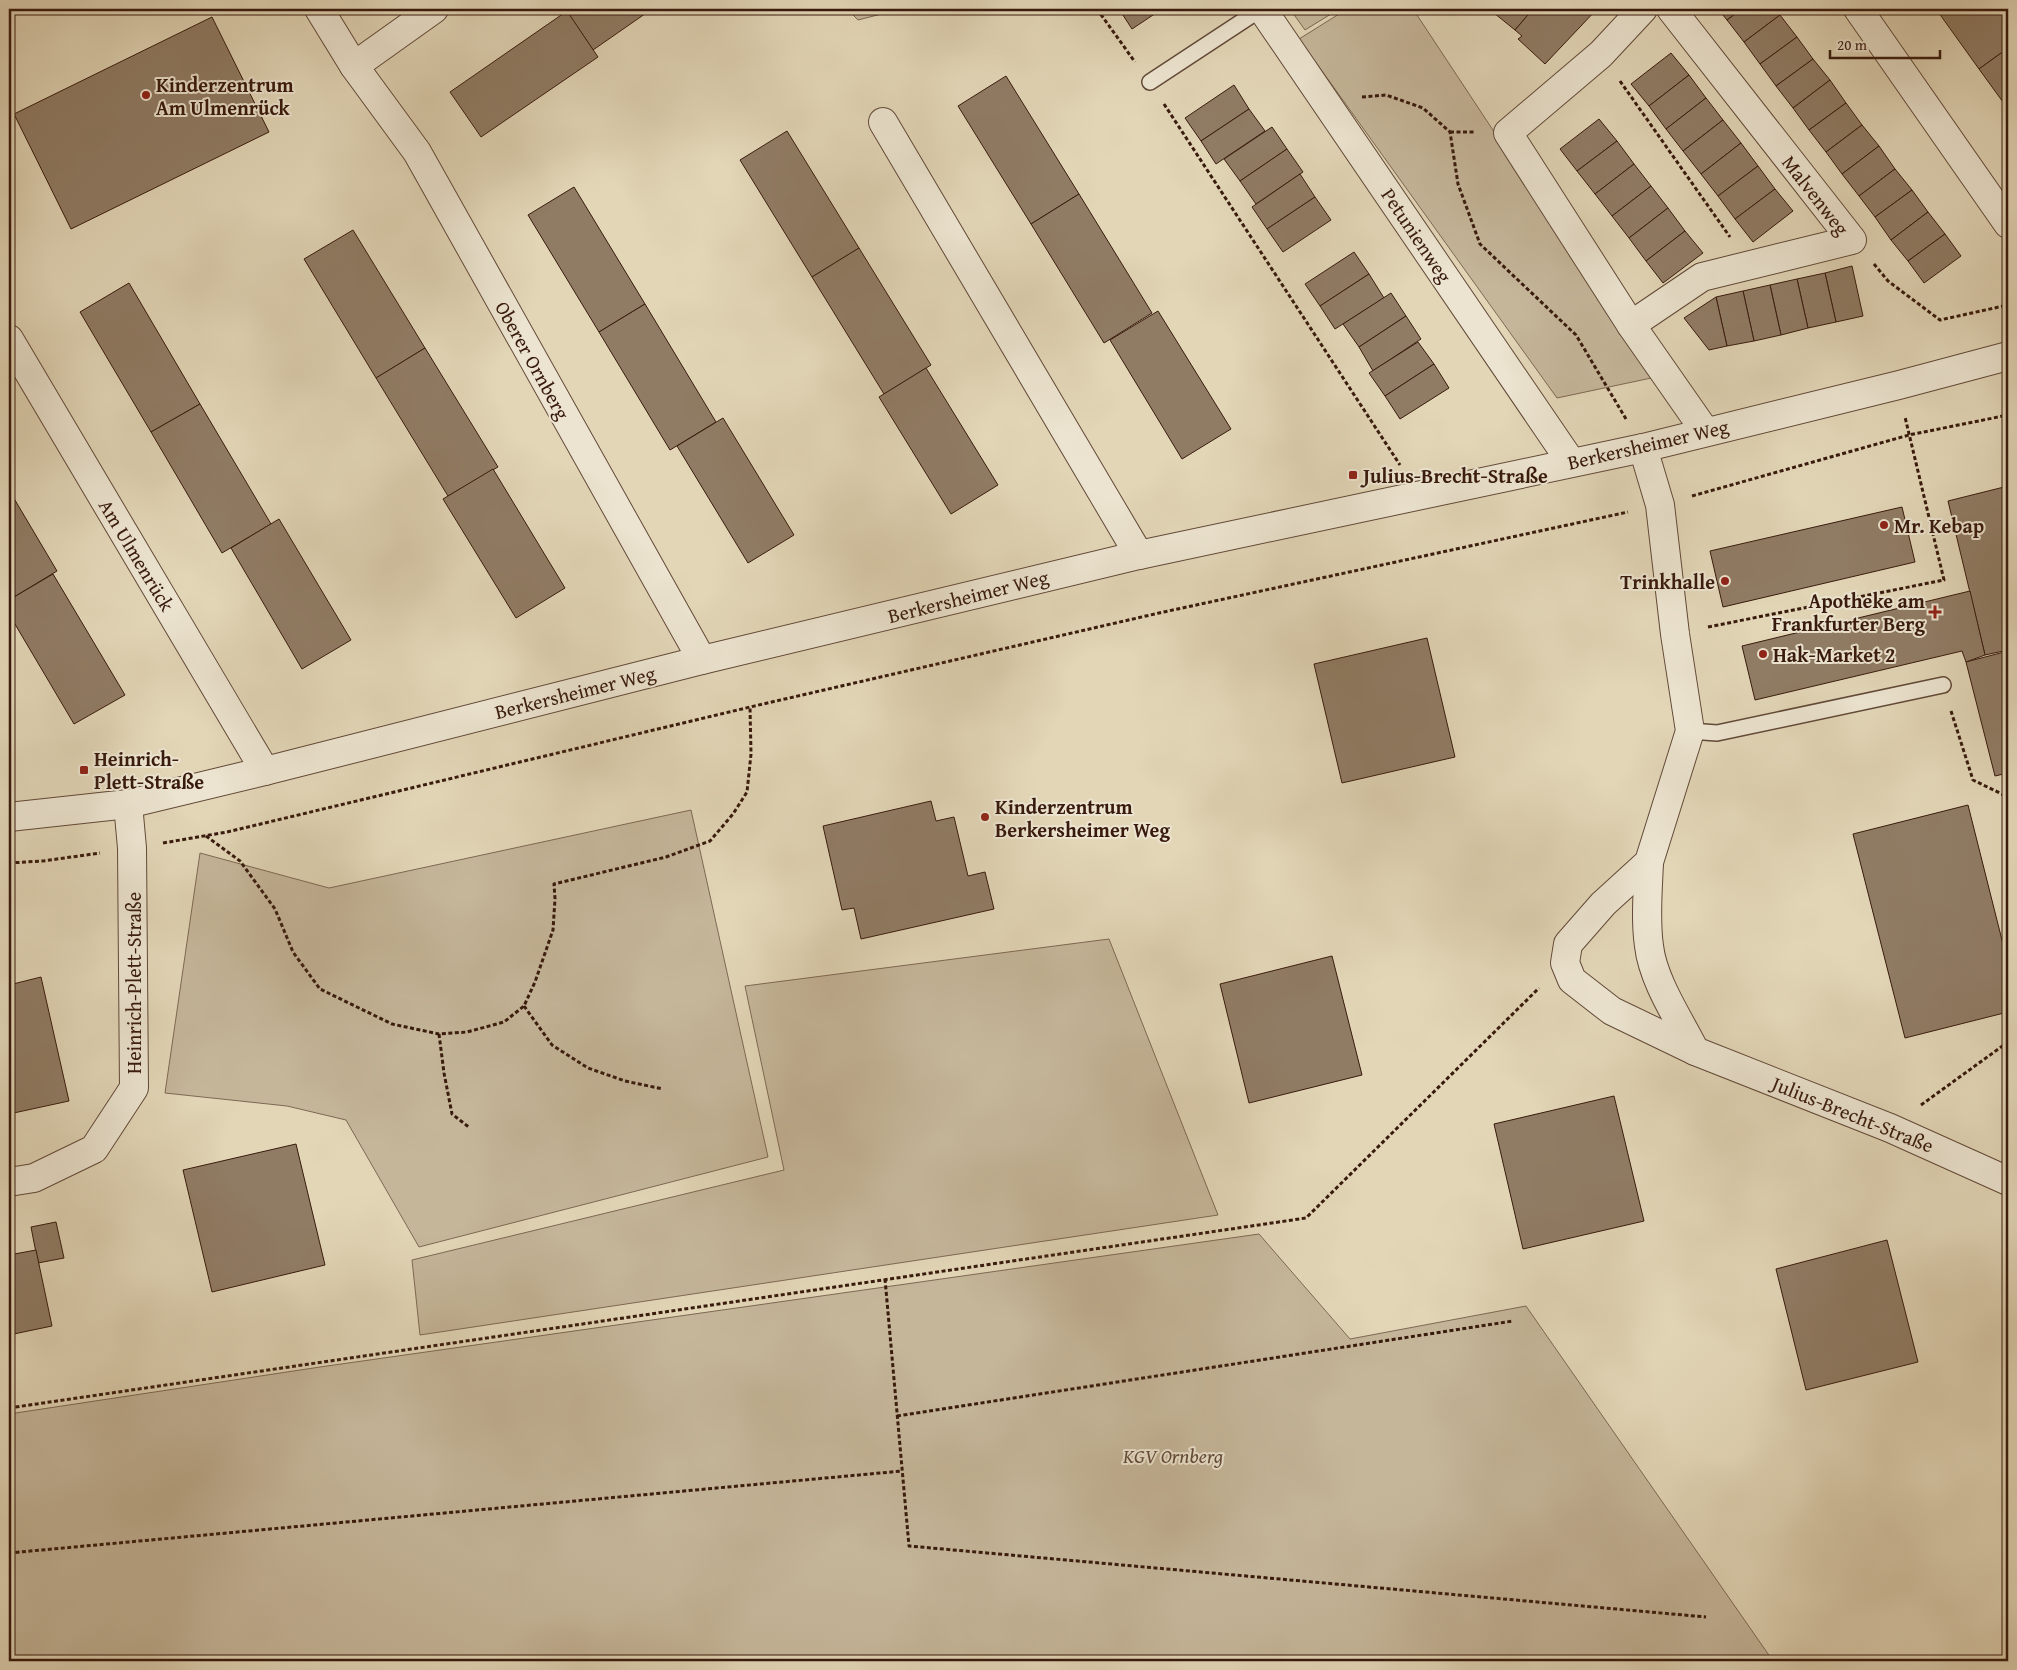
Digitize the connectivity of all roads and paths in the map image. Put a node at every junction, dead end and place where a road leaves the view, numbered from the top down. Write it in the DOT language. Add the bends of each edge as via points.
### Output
graph roads {
  1 [pos="319,9"];
  2 [pos="434,9"];
  3 [pos="1097,9"];
  4 [pos="1262,9"];
  5 [pos="1644,9"];
  6 [pos="1671,9"];
  7 [pos="1858,9"];
  8 [pos="1601,54"];
  9 [pos="354,66"];
  10 [pos="1150,82"];
  11 [pos="1325,100"];
  12 [pos="883,122"];
  13 [pos="2008,224"];
  14 [pos="1852,240"];
  15 [pos="1734,242"];
  16 [pos="2008,305"];
  17 [pos="1632,325"];
  18 [pos="9,339"];
  19 [pos="2008,356"];
  20 [pos="1899,385"];
  21 [pos="2008,415"];
  22 [pos="1706,431"];
  23 [pos="1909,435"];
  24 [pos="1643,448"];
  25 [pos="1571,462"];
  26 [pos="1420,495"];
  27 [pos="1660,505"];
  28 [pos="1139,555"];
  29 [pos="1675,634"];
  30 [pos="702,660"];
  31 [pos="1943,686"];
  32 [pos="750,707"];
  33 [pos="1690,731"];
  34 [pos="265,771"];
  35 [pos="2008,797"];
  36 [pos="128,804"];
  37 [pos="9,817"];
  38 [pos="205,836"];
  39 [pos="132,848"];
  40 [pos="1649,862"];
  41 [pos="9,863"];
  42 [pos="1565,963"];
  43 [pos="524,1006"];
  44 [pos="439,1034"];
  45 [pos="2008,1042"];
  46 [pos="1695,1051"];
  47 [pos="663,1089"];
  48 [pos="470,1128"];
  49 [pos="1890,1128"];
  50 [pos="2008,1181"];
  51 [pos="9,1182"];
  52 [pos="884,1279"];
  53 [pos="1513,1321"];
  54 [pos="9,1408"];
  55 [pos="897,1416"];
  56 [pos="902,1471"];
  57 [pos="9,1553"];
  58 [pos="1706,1618"];
  1 -- 9 [label="street, Oberer Ornberg"];
  2 -- 9 [label="street"];
  3 -- 10 [label="path"];
  4 -- 10 [label="lane"];
  4 -- 11 [label="street, Petunienweg"];
  5 -- 8 [label="street"];
  6 -- 14 [label="street, Malvenweg"];
  7 -- 13 [label="street"];
  8 -- 15 [label="path"];
  8 -- 17 [label="street" via="1508,133"];
  9 -- 30 [label="street, Oberer Ornberg" via="417,152"];
  10 -- 26 [label="path"];
  11 -- 24 [label="path" via="1386,95 1423,108 1450,132 1458,184 1480,244 1576,335"];
  11 -- 25 [label="street, Petunienweg"];
  12 -- 28 [label="street"];
  14 -- 16 [label="path" via="1888,281 1940,320"];
  14 -- 17 [label="street, Malvenweg" via="1702,276"];
  17 -- 22 [label="street"];
  18 -- 34 [label="street, Am Ulmenrück"];
  19 -- 20 [label="street, Berkersheimer Weg"];
  20 -- 22 [label="street, Berkersheimer Weg"];
  20 -- 23 [label="path"];
  21 -- 23 [label="path"];
  22 -- 24 [label="street, Berkersheimer Weg"];
  23 -- 27 [label="path"];
  23 -- 29 [label="path" via="1944,580"];
  24 -- 25 [label="street, Berkersheimer Weg"];
  24 -- 27 [label="street"];
  25 -- 26 [label="street, Berkersheimer Weg"];
  26 -- 28 [label="street, Berkersheimer Weg"];
  27 -- 29 [label="street"];
  27 -- 32 [label="path" via="1159,613"];
  28 -- 30 [label="street, Berkersheimer Weg"];
  29 -- 33 [label="street"];
  30 -- 34 [label="street, Berkersheimer Weg"];
  31 -- 33 [label="lane" via="1717,733"];
  31 -- 35 [label="path" via="1973,780"];
  32 -- 38 [label="path"];
  32 -- 43 [label="path" via="751,754 747,792 733,814 710,841 666,857 554,884 553,930 536,982"];
  33 -- 40 [label="street"];
  34 -- 36 [label="street, Berkersheimer Weg"];
  36 -- 37 [label="street, Berkersheimer Weg"];
  36 -- 39 [label="street, Heinrich-Plett-Straße"];
  38 -- 39 [label="path"];
  38 -- 44 [label="path" via="240,862 275,909 293,952 320,989 392,1024"];
  39 -- 41 [label="path"];
  39 -- 51 [label="street, Heinrich-Plett-Straße" via="134,1088 94,1149 34,1178"];
  40 -- 42 [label="street" via="1603,904 1568,944"];
  40 -- 46 [label="street" via="1649,948 1660,983"];
  42 -- 46 [label="street, Julius-Brecht-Straße" via="1572,980 1612,1011"];
  42 -- 52 [label="path" via="1306,1218"];
  43 -- 44 [label="path" via="504,1022 467,1032"];
  43 -- 47 [label="path" via="552,1045 588,1068 625,1081"];
  44 -- 48 [label="path" via="452,1114"];
  45 -- 49 [label="path"];
  46 -- 49 [label="street, Julius-Brecht-Straße"];
  49 -- 50 [label="street, Julius-Brecht-Straße"];
  52 -- 54 [label="path"];
  52 -- 55 [label="path"];
  53 -- 55 [label="path"];
  55 -- 56 [label="path"];
  56 -- 57 [label="path"];
  56 -- 58 [label="path" via="909,1546"];
}
